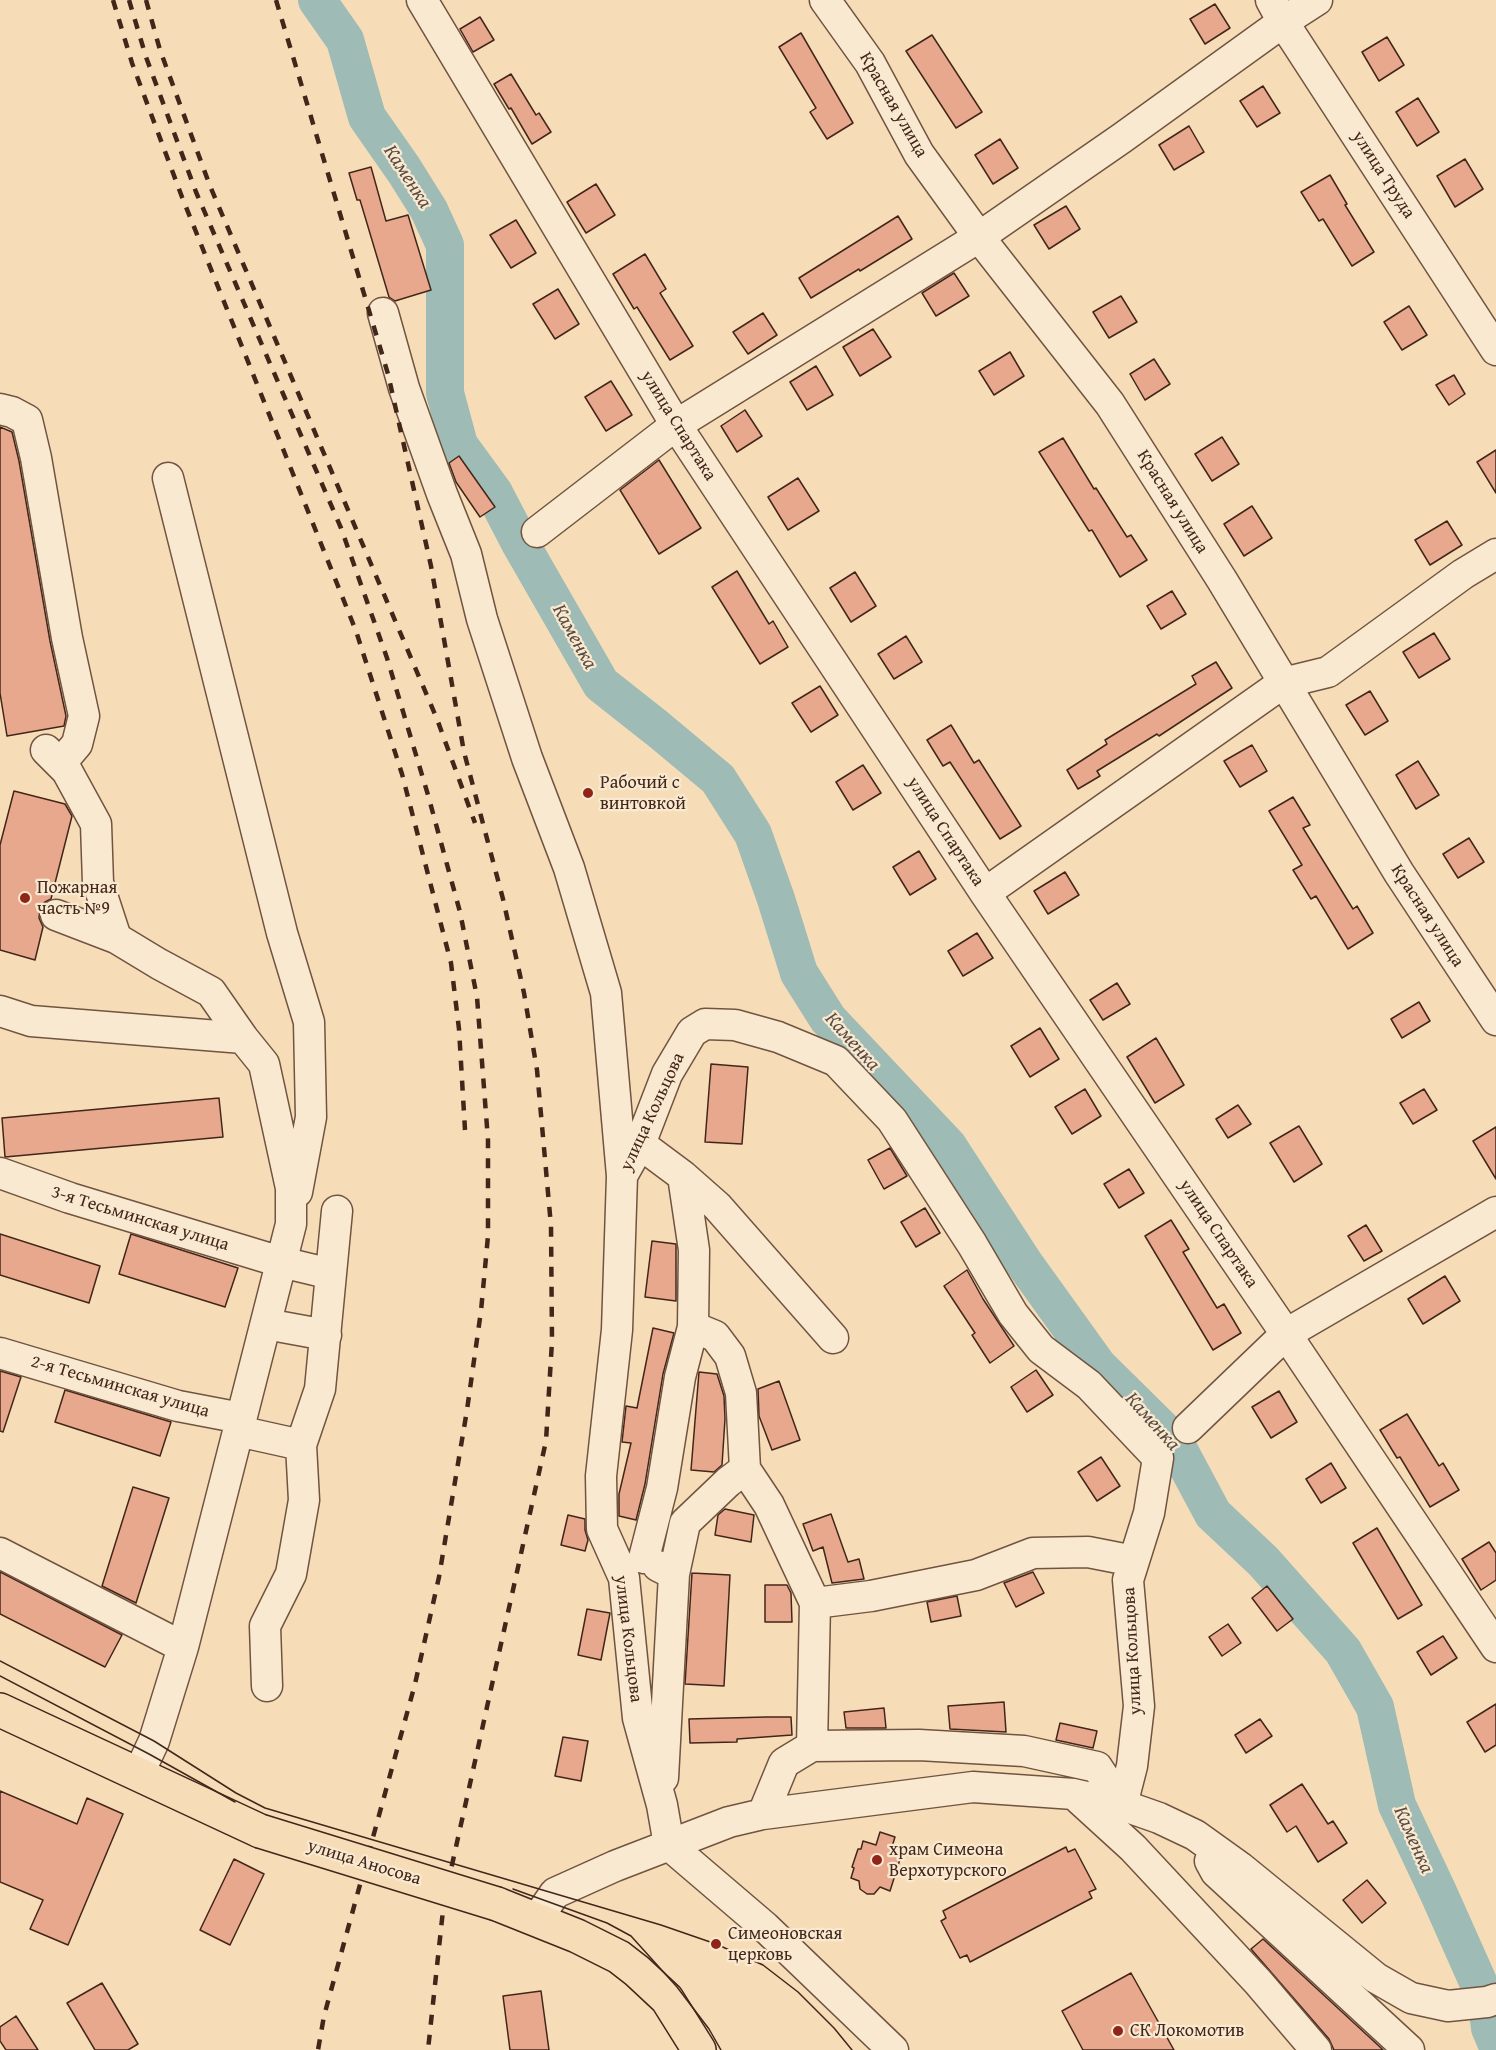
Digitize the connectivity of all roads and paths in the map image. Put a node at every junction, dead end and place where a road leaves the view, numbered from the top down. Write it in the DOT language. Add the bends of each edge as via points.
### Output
graph roads {
  1 [pos="422,0"];
  2 [pos="825,0"];
  3 [pos="1317,0"];
  4 [pos="1277,11"];
  5 [pos="979,237"];
  6 [pos="383,313"];
  7 [pos="1496,350"];
  8 [pos="0,409"];
  9 [pos="676,425"];
  10 [pos="168,478"];
  11 [pos="537,532"];
  12 [pos="1496,554"];
  13 [pos="1283,683"];
  14 [pos="985,893"];
  15 [pos="56,915"];
  16 [pos="116,938"];
  17 [pos="0,1011"];
  18 [pos="1496,1020"];
  19 [pos="243,1038"];
  20 [pos="640,1144"];
  21 [pos="0,1173"];
  22 [pos="622,1176"];
  23 [pos="683,1176"];
  24 [pos="337,1211"];
  25 [pos="1496,1212"];
  26 [pos="291,1224"];
  27 [pos="281,1262"];
  28 [pos="331,1274"];
  29 [pos="266,1324"];
  30 [pos="693,1327"];
  31 [pos="1286,1334"];
  32 [pos="326,1335"];
  33 [pos="833,1338"];
  34 [pos="0,1353"];
  35 [pos="240,1424"];
  36 [pos="1188,1428"];
  37 [pos="300,1445"];
  38 [pos="745,1469"];
  39 [pos="0,1553"];
  40 [pos="613,1554"];
  41 [pos="644,1558"];
  42 [pos="1134,1561"];
  43 [pos="674,1574"];
  44 [pos="815,1603"];
  45 [pos="183,1647"];
  46 [pos="1496,1647"];
  47 [pos="267,1686"];
  48 [pos="0,1710"];
  49 [pos="812,1746"];
  50 [pos="138,1775"];
  51 [pos="1074,1794"];
  52 [pos="662,1805"];
  53 [pos="1122,1805"];
  54 [pos="763,1814"];
  55 [pos="1195,1835"];
  56 [pos="669,1845"];
  57 [pos="537,1918"];
  58 [pos="1496,1999"];
  59 [pos="699,2050"];
  60 [pos="893,2050"];
  61 [pos="1316,2050"];
  62 [pos="1409,2050"];
  1 -- 9 [label="street, улица Спартака"];
  2 -- 5 [label="street, Красная улица" via="870,63 919,154"];
  3 -- 4 [label="street"];
  4 -- 5 [label="street" via="1122,138"];
  4 -- 7 [label="street, улица Труда"];
  5 -- 9 [label="street"];
  5 -- 13 [label="street, Красная улица" via="1110,404"];
  6 -- 22 [label="street" via="404,388 466,554 482,619 527,758 569,868 606,993"];
  8 -- 16 [label="street" via="27,420 36,458 84,716 77,744 53,757 67,771 96,824 98,883"];
  9 -- 11 [label="street"];
  9 -- 14 [label="street, улица Спартака"];
  10 -- 26 [label="street" via="282,933 309,1022 311,1117"];
  12 -- 13 [label="street" via="1462,574 1328,672"];
  13 -- 14 [label="street"];
  13 -- 18 [label="street, Красная улица" via="1399,873"];
  14 -- 31 [label="street, улица Спартака"];
  15 -- 16 [label="street"];
  16 -- 19 [label="street" via="211,992"];
  17 -- 19 [label="street" via="31,1021"];
  19 -- 26 [label="street" via="264,1064 291,1188"];
  20 -- 22 [label="street, улица Кольцова"];
  20 -- 23 [label="street"];
  20 -- 42 [label="street, улица Кольцова" via="667,1074 692,1032 705,1024 735,1025 778,1037 836,1061 892,1120 1013,1314 1041,1349 1089,1385 1158,1458 1149,1513"];
  21 -- 27 [label="street, 3-я Тесьминская улица"];
  22 -- 40 [label="street, улица Кольцова" via="617,1330 601,1476 602,1529"];
  23 -- 30 [label="street" via="694,1250"];
  23 -- 33 [label="street" via="717,1206"];
  24 -- 28 [label="street"];
  25 -- 31 [label="street"];
  26 -- 27 [label="street"];
  27 -- 28 [label="street, 3-я Тесьминская улица"];
  27 -- 29 [label="street"];
  28 -- 32 [label="street"];
  29 -- 32 [label="street"];
  29 -- 35 [label="street"];
  30 -- 38 [label="street" via="715,1336 730,1356 741,1393"];
  30 -- 41 [label="street" via="680,1377 662,1488"];
  31 -- 36 [label="street"];
  31 -- 46 [label="street, улица Спартака"];
  32 -- 37 [label="street" via="320,1389"];
  34 -- 35 [label="street, 2-я Тесьминская улица"];
  35 -- 37 [label="street, 2-я Тесьминская улица"];
  35 -- 45 [label="street"];
  37 -- 47 [label="street" via="304,1500 291,1574 265,1626"];
  38 -- 43 [label="street" via="685,1523"];
  38 -- 44 [label="street" via="769,1505"];
  39 -- 45 [label="street"];
  40 -- 41 [label="street"];
  40 -- 52 [label="street, улица Кольцова" via="624,1578 638,1718"];
  41 -- 43 [label="street"];
  42 -- 44 [label="street" via="1088,1552 1033,1553 976,1575"];
  42 -- 53 [label="street, улица Кольцова" via="1128,1580 1139,1706 1132,1766"];
  43 -- 52 [label="street"];
  44 -- 49 [label="street"];
  45 -- 50 [label="street" via="154,1742"];
  48 -- 50 [label="main road, улица Аносова"];
  49 -- 53 [label="street" via="919,1744 1024,1751 1097,1767"];
  49 -- 54 [label="street" via="784,1762"];
  50 -- 57 [label="main road, улица Аносова, bridge" via="260,1831"];
  51 -- 53 [label="street"];
  51 -- 54 [label="street" via="972,1787"];
  51 -- 61 [label="street" via="1133,1848"];
  52 -- 56 [label="street, улица Кольцова"];
  53 -- 55 [label="street"];
  54 -- 56 [label="street" via="729,1821"];
  55 -- 58 [label="street" via="1376,1978 1411,1998 1448,2006"];
  55 -- 62 [label="street" via="1216,1872"];
  56 -- 57 [label="street" via="555,1893"];
  56 -- 60 [label="street" via="765,1927"];
  57 -- 59 [label="main road, улица Аносова" via="618,1957 637,1971 667,1998"];
}
